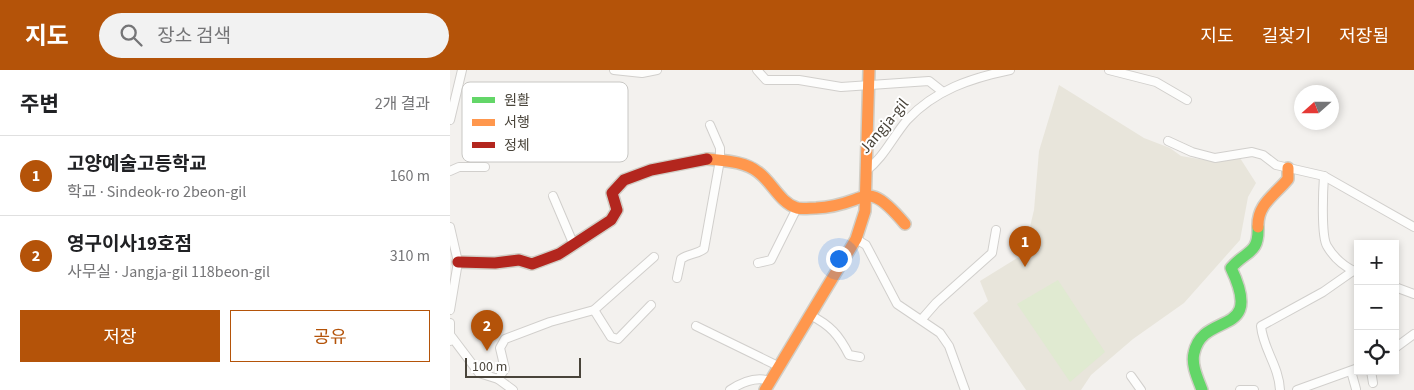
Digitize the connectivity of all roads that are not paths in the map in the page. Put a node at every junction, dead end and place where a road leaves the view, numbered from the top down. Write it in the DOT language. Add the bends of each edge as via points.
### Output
graph roads {
  1 [pos="462,70"];
  2 [pos="614,70"];
  3 [pos="657,70"];
  4 [pos="757,70"];
  5 [pos="869,70"];
  6 [pos="1010,70"];
  7 [pos="1109,70"];
  8 [pos="869,86"];
  9 [pos="944,92"];
  10 [pos="1187,100"];
  11 [pos="451,108"];
  12 [pos="450,120"];
  13 [pos="710,125"];
  14 [pos="1168,141"];
  15 [pos="720,160"];
  16 [pos="485,167"];
  17 [pos="1288,168"];
  18 [pos="450,171"];
  19 [pos="866,171"];
  20 [pos="1324,176"];
  21 [pos="865,195"];
  22 [pos="553,196"];
  23 [pos="797,208"];
  24 [pos="906,224"];
  25 [pos="450,227"];
  26 [pos="1414,227"];
  27 [pos="996,230"];
  28 [pos="856,239"];
  29 [pos="573,243"];
  30 [pos="654,257"];
  31 [pos="458,262"];
  32 [pos="758,263"];
  33 [pos="1354,271"];
  34 [pos="1354,273"];
  35 [pos="677,278"];
  36 [pos="1399,288"];
  37 [pos="1414,294"];
  38 [pos="651,304"];
  39 [pos="450,310"];
  40 [pos="594,310"];
  41 [pos="810,315"];
  42 [pos="922,319"];
  43 [pos="450,323"];
  44 [pos="696,326"];
  45 [pos="1414,334"];
  46 [pos="450,339"];
  47 [pos="1399,345"];
  48 [pos="860,357"];
  49 [pos="778,366"];
  50 [pos="1354,370"];
  51 [pos="1355,375"];
  52 [pos="1372,375"];
  53 [pos="1131,376"];
  54 [pos="498,379"];
  55 [pos="1373,383"];
  56 [pos="768,386"];
  57 [pos="1356,389"];
  58 [pos="513,390"];
  59 [pos="730,390"];
  60 [pos="965,390"];
  61 [pos="1141,390"];
  62 [pos="1202,390"];
  63 [pos="1240,390"];
  64 [pos="1254,390"];
  65 [pos="1280,390"];
  66 [pos="1297,390"];
  1 -- 11 [label="street"];
  2 -- 3 [label="street" via="642,73"];
  4 -- 8 [label="street" via="766,80 799,80 841,87"];
  5 -- 8 [label="street, Jangja-gil"];
  6 -- 9 [label="street, Jangja-gil" via="958,84"];
  7 -- 10 [label="street" via="1156,82"];
  8 -- 9 [label="street" via="929,81"];
  8 -- 19 [label="street, Jangja-gil"];
  9 -- 19 [label="street, Jangja-gil" via="920,107 878,162"];
  11 -- 12 [label="street"];
  13 -- 15 [label="street" via="720,148"];
  14 -- 17 [label="street" via="1216,158 1252,152"];
  15 -- 23 [label="street" via="742,164 759,172 778,194"];
  15 -- 29 [label="street" via="702,158 685,161 624,180 612,193 617,210 611,220"];
  15 -- 35 [label="street" via="704,249 681,259"];
  16 -- 18 [label="street" via="459,167"];
  17 -- 20 [label="street"];
  17 -- 62 [label="street" via="1288,179 1266,200 1259,212 1256,244 1231,268 1241,291 1242,305 1236,315 1201,338 1195,349 1195,373"];
  19 -- 21 [label="street, Jangja-gil"];
  20 -- 26 [label="street"];
  20 -- 33 [label="street" via="1326,245 1339,262"];
  21 -- 23 [label="street" via="836,206"];
  21 -- 24 [label="street" via="874,195 884,201"];
  21 -- 28 [label="street, Jangja-gil" via="865,211"];
  22 -- 29 [label="street"];
  23 -- 32 [label="street" via="770,260"];
  25 -- 31 [label="street"];
  27 -- 42 [label="street" via="992,253"];
  28 -- 41 [label="street, Jangja-gil"];
  28 -- 42 [label="street" via="866,246 897,304"];
  29 -- 31 [label="street" via="559,254 532,264 519,260"];
  30 -- 40 [label="street"];
  31 -- 39 [label="street"];
  34 -- 65 [label="street" via="1262,326 1262,336 1278,369"];
  36 -- 37 [label="street"];
  38 -- 40 [label="street" via="618,339 611,337"];
  40 -- 54 [label="street" via="505,339 500,348 504,369"];
  41 -- 48 [label="street" via="827,323 839,335 849,355"];
  41 -- 49 [label="street, Jangja-gil"];
  42 -- 60 [label="street" via="940,332"];
  43 -- 46 [label="street"];
  44 -- 49 [label="street"];
  45 -- 47 [label="street"];
  46 -- 54 [label="street" via="478,373"];
  49 -- 56 [label="street, Jangja-gil"];
  50 -- 66 [label="street"];
  51 -- 57 [label="street"];
  52 -- 55 [label="street"];
  53 -- 61 [label="street"];
  54 -- 58 [label="street"];
  56 -- 59 [label="street, Jangja-gil" via="761,378"];
  63 -- 64 [label="street"];
}
